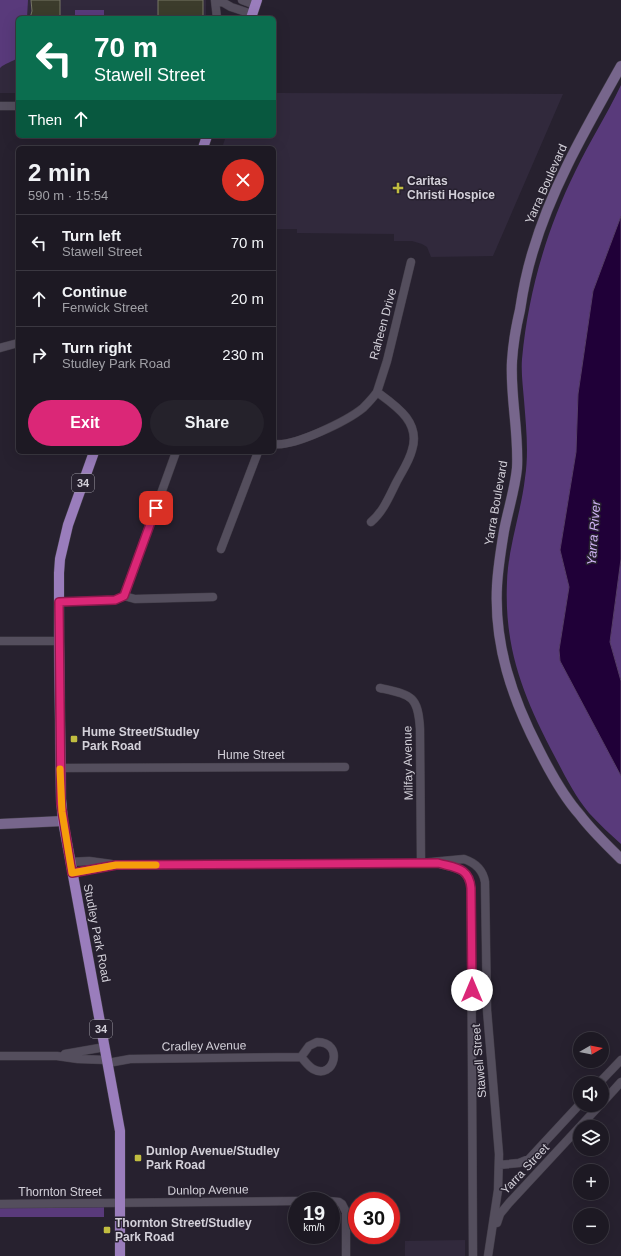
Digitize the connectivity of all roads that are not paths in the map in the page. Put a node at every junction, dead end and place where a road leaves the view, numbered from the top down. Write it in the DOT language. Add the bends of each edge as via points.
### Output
graph roads {
  1 [pos="215,0"];
  2 [pos="219,0"];
  3 [pos="242,0"];
  4 [pos="254,9"];
  5 [pos="216,16"];
  6 [pos="621,66"];
  7 [pos="0,106"];
  8 [pos="16,106"];
  9 [pos="411,262"];
  10 [pos="16,344"];
  11 [pos="0,348"];
  12 [pos="377,392"];
  13 [pos="276,444"];
  14 [pos="93,454"];
  15 [pos="175,454"];
  16 [pos="257,454"];
  17 [pos="370,522"];
  18 [pos="221,549"];
  19 [pos="124,596"];
  20 [pos="213,597"];
  21 [pos="59,602"];
  22 [pos="0,641"];
  23 [pos="59,641"];
  24 [pos="380,688"];
  25 [pos="345,767"];
  26 [pos="60,768"];
  27 [pos="63,821"];
  28 [pos="0,824"];
  29 [pos="621,859"];
  30 [pos="70,862"];
  31 [pos="420,863"];
  32 [pos="438,863"];
  33 [pos="116,865"];
  34 [pos="72,873"];
  35 [pos="105,1047"];
  36 [pos="0,1056"];
  37 [pos="57,1056"];
  38 [pos="302,1057"];
  39 [pos="621,1060"];
  40 [pos="108,1062"];
  41 [pos="606,1076"];
  42 [pos="621,1082"];
  43 [pos="609,1095"];
  44 [pos="573,1112"];
  45 [pos="594,1112"];
  46 [pos="499,1165"];
  47 [pos="288,1201"];
  48 [pos="120,1203"];
  49 [pos="340,1203"];
  50 [pos="0,1204"];
  51 [pos="493,1231"];
  52 [pos="120,1256"];
  53 [pos="346,1256"];
  54 [pos="473,1256"];
  55 [pos="488,1256"];
  1 -- 5 [label="street"];
  2 -- 4 [label="street" via="230,7"];
  3 -- 4 [label="street"];
  6 -- 29 [label="main road, Yarra Boulevard" via="560,180 539,232 528,271 512,360 516,471 501,552 497,604 507,674 530,732 569,801"];
  7 -- 8 [label="street"];
  9 -- 12 [label="street, Raheen Drive"];
  10 -- 11 [label="street"];
  12 -- 13 [label="street, Raheen Drive" via="362,409 349,417 312,436"];
  12 -- 17 [label="street" via="406,416 412,428 414,444 408,461 381,511"];
  14 -- 21 [label="main road, Studley Park Road / 34" via="63,542"];
  15 -- 19 [label="street"];
  16 -- 18 [label="street"];
  19 -- 20 [label="street" via="135,600"];
  19 -- 21 [label="street" via="115,600"];
  21 -- 23 [label="main road, Studley Park Road / 34"];
  22 -- 23 [label="street"];
  23 -- 26 [label="main road, Studley Park Road / 34"];
  24 -- 31 [label="street, Milfay Avenue" via="406,694 418,710"];
  25 -- 26 [label="street, Hume Street"];
  26 -- 27 [label="main road, Studley Park Road / 34"];
  27 -- 28 [label="main road"];
  27 -- 30 [label="main road, Studley Park Road / 34"];
  30 -- 33 [label="street" via="90,861"];
  30 -- 34 [label="main road, Studley Park Road / 34"];
  31 -- 32 [label="street"];
  31 -- 33 [label="street"];
  32 -- 46 [label="street, Stawell Street" via="464,859 477,865 484,875 488,1024"];
  32 -- 54 [label="street, Stawell Street" via="466,873 471,888"];
  33 -- 34 [label="street"];
  34 -- 35 [label="main road, Studley Park Road / 34"];
  35 -- 37 [label="street"];
  35 -- 40 [label="main road, Studley Park Road / 34"];
  36 -- 37 [label="street"];
  37 -- 40 [label="street, Cradley Avenue"];
  38 -- 40 [label="street, Cradley Avenue" via="130,1059"];
  39 -- 41 [label="street"];
  40 -- 48 [label="main road, Studley Park Road / 34" via="120,1131"];
  42 -- 43 [label="street, Yarra Street"];
  44 -- 46 [label="street, Yarra Street" via="529,1159"];
  45 -- 51 [label="street, Yarra Street" via="509,1203 500,1214"];
  46 -- 51 [label="street, Stawell Street"];
  47 -- 48 [label="street, Dunlop Avenue"];
  48 -- 50 [label="street, Thornton Street"];
  48 -- 52 [label="main road, Studley Park Road / 34"];
  49 -- 53 [label="street" via="345,1208"];
  51 -- 55 [label="street, Stawell Street"];
}
